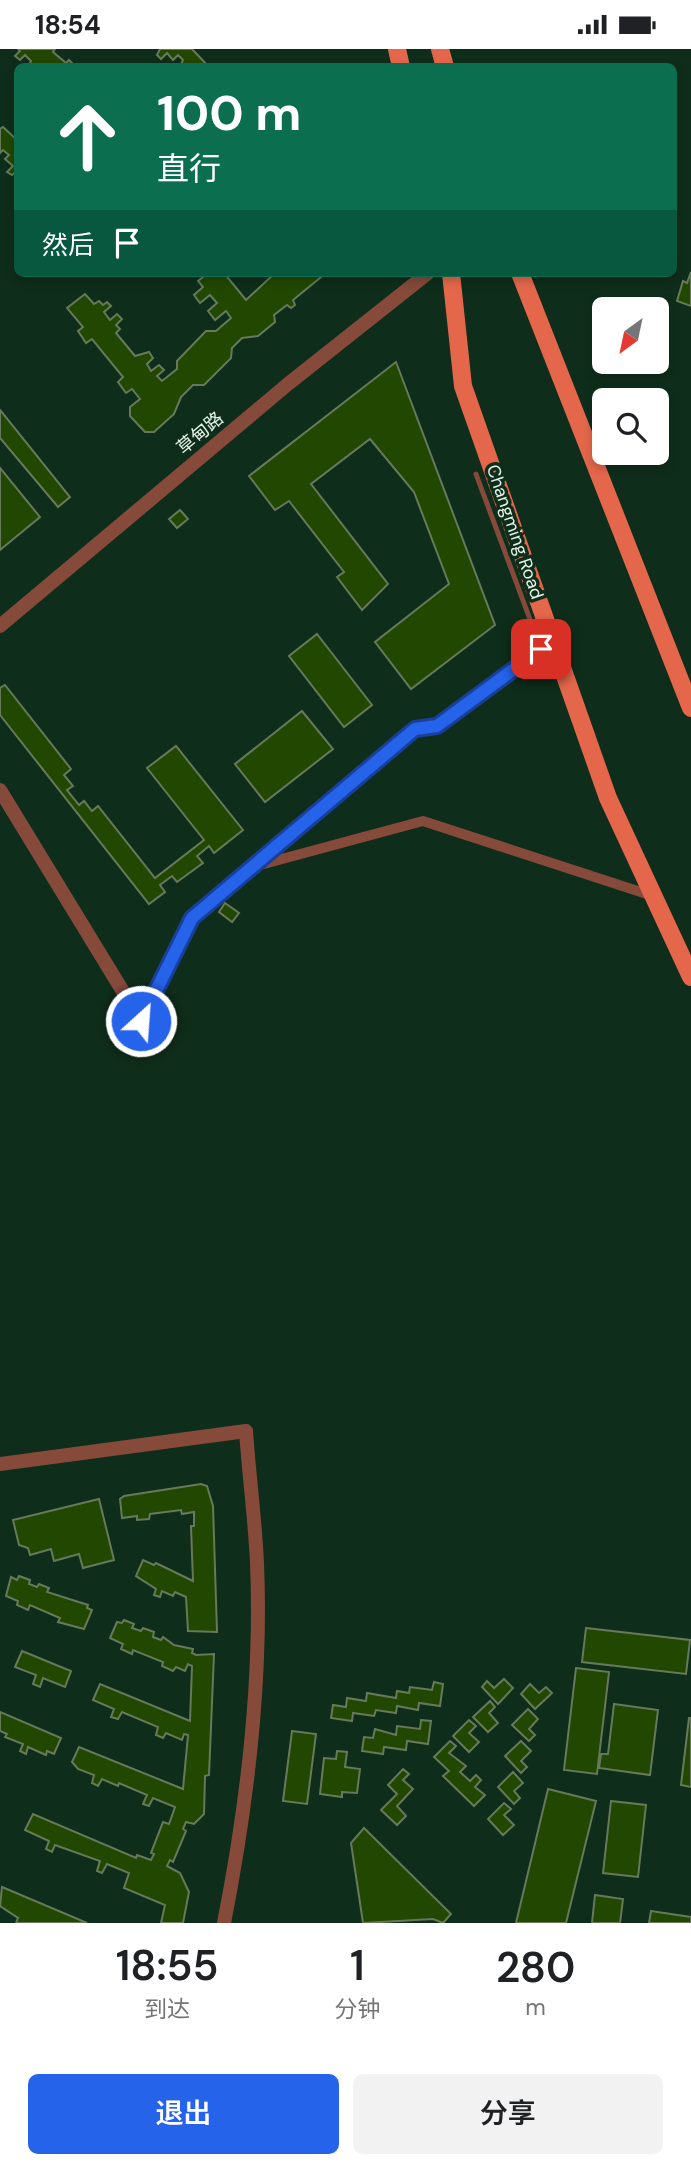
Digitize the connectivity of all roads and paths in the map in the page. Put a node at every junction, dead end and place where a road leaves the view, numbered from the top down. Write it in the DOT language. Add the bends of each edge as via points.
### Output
graph roads {
  1 [pos="423,277"];
  2 [pos="451,277"];
  3 [pos="522,277"];
  4 [pos="476,474"];
  5 [pos="0,627"];
  6 [pos="691,708"];
  7 [pos="0,790"];
  8 [pos="252,867"];
  9 [pos="653,896"];
  10 [pos="691,977"];
  11 [pos="141,1021"];
  12 [pos="0,1464"];
  13 [pos="223,1923"];
  1 -- 5 [label="street, 草甸路" via="288,384"];
  2 -- 9 [label="main road, Changming Road" via="463,386 608,798"];
  3 -- 6 [label="main road"];
  4 -- 8 [label="lane" via="541,649 437,726 415,729"];
  7 -- 11 [label="street"];
  8 -- 9 [label="street" via="423,821"];
  8 -- 11 [label="street" via="192,918"];
  9 -- 10 [label="main road, Changming Road"];
  12 -- 13 [label="street" via="246,1431 257,1564 255,1658 240,1828"];
}
